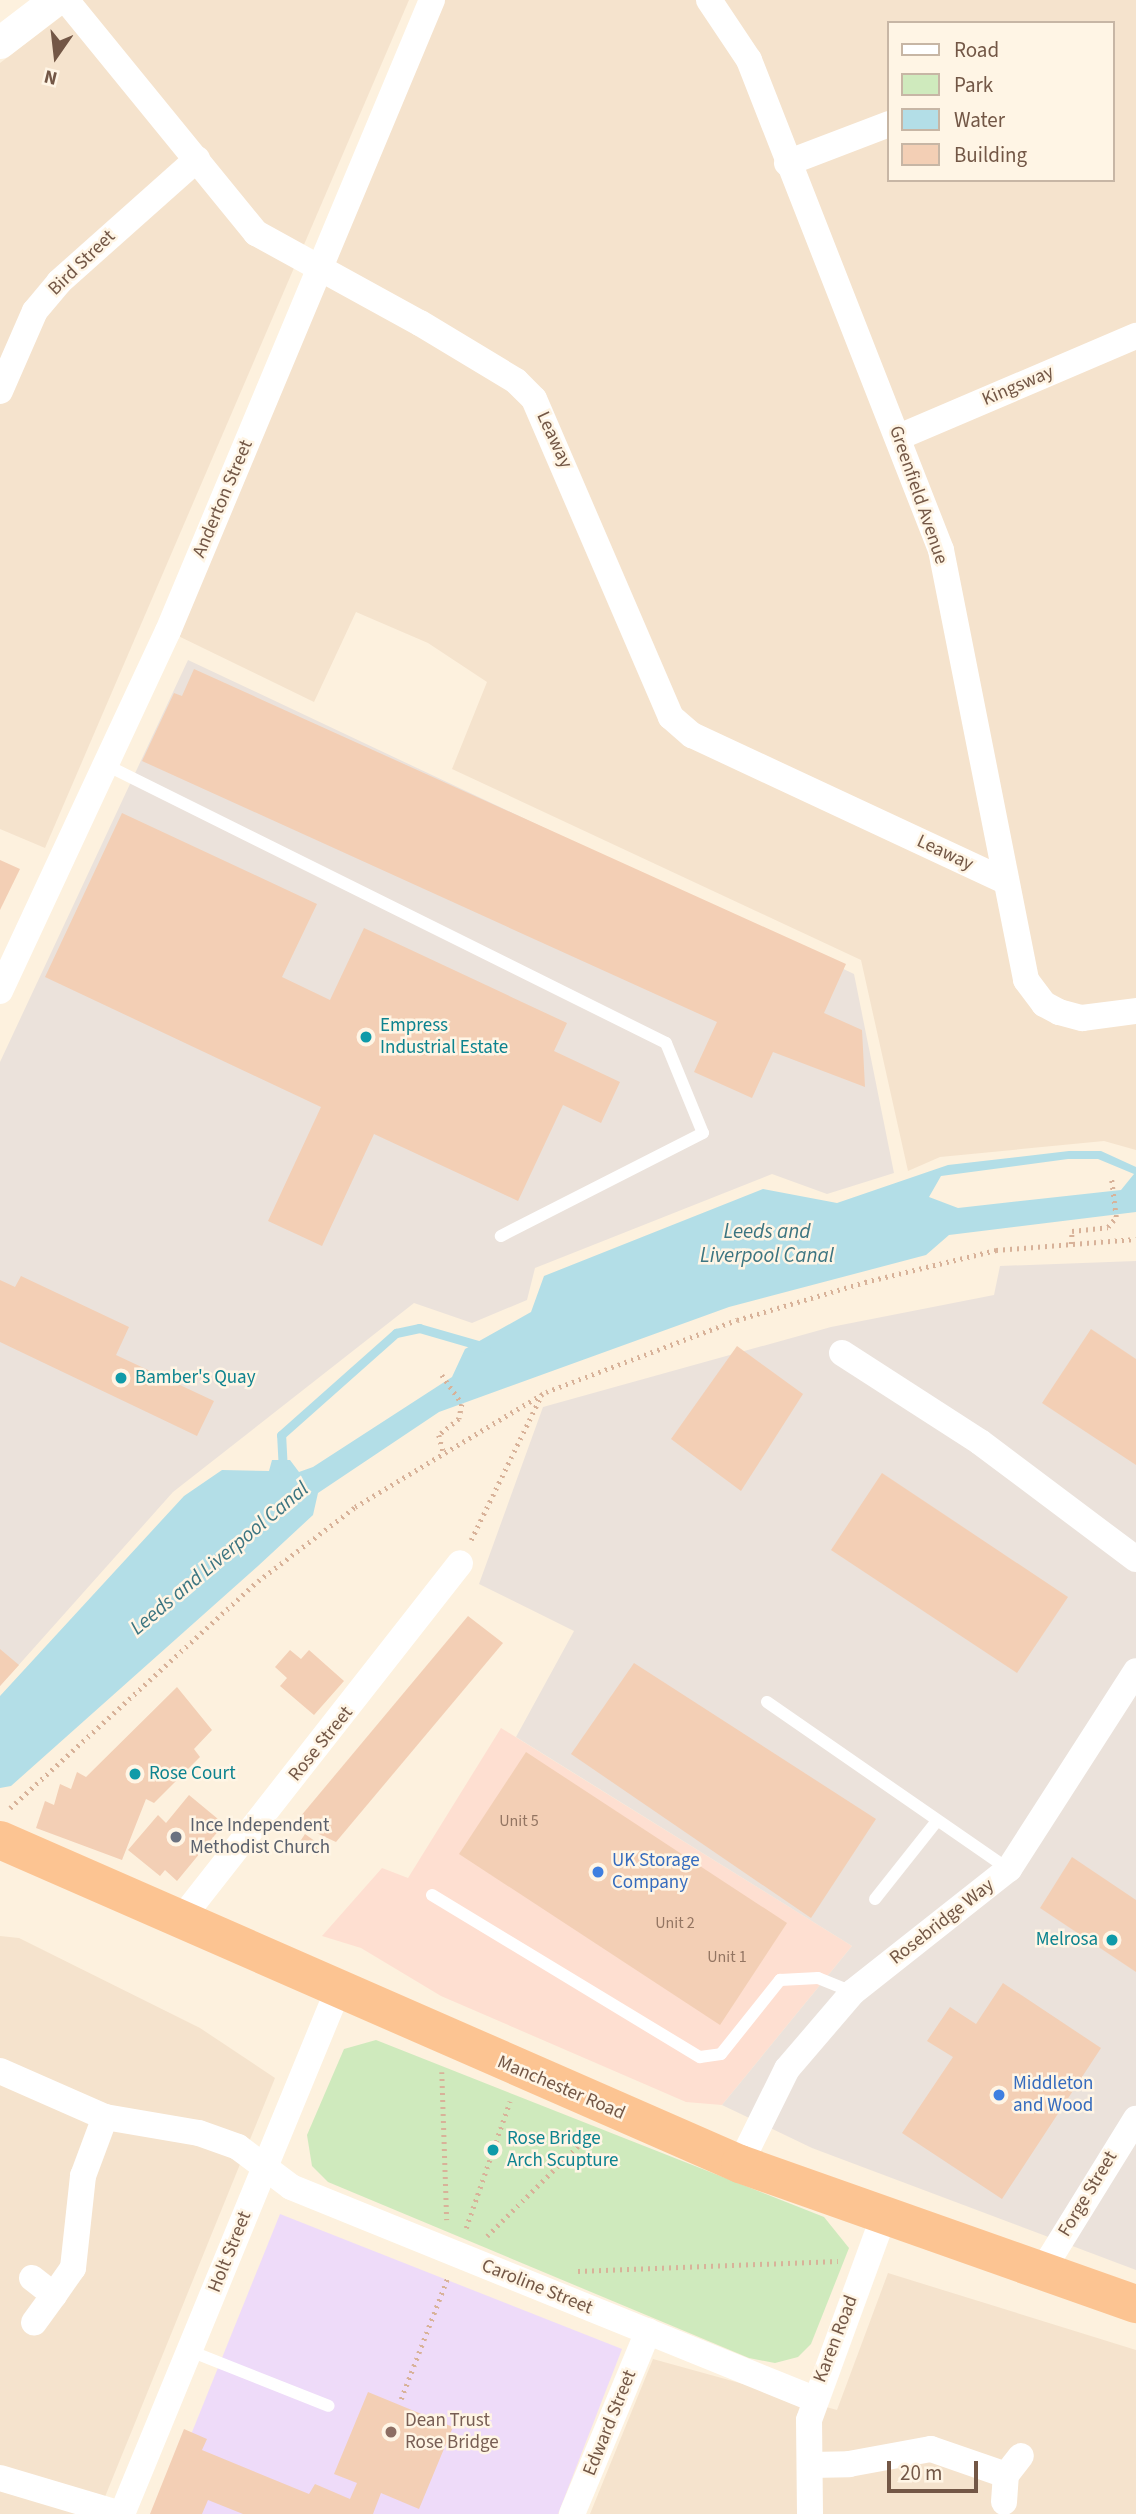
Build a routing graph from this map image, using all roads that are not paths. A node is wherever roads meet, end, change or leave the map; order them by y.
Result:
1 (57, 0) edge
2 (66, 0) edge
3 (432, 0) edge
4 (709, 0) edge
5 (0, 43) edge
6 (888, 124) edge
7 (197, 159) junction
8 (788, 163) junction
9 (319, 269) junction
10 (1136, 337) edge
11 (0, 391) edge
12 (899, 436) junction
13 (106, 765) junction
14 (1001, 879) junction
15 (0, 991) edge
16 (1136, 1011) edge
17 (501, 1236) dead end
18 (842, 1353) dead end
19 (1136, 1559) edge
20 (460, 1563) road end
21 (1136, 1671) edge
22 (767, 1702) dead end
23 (936, 1822) junction
24 (1, 1828) edge
25 (1009, 1869) junction
26 (432, 1895) dead end
27 (875, 1899) dead end
28 (178, 1923) junction
29 (338, 1990) junction
30 (853, 1992) junction
31 (0, 2071) edge
32 (105, 2117) junction
33 (1136, 2119) edge
34 (740, 2164) junction
35 (265, 2167) junction
36 (883, 2218) junction
37 (1042, 2271) junction
38 (32, 2278) dead end
39 (54, 2295) junction
40 (1136, 2304) edge
41 (34, 2323) dead end
42 (648, 2332) junction
43 (190, 2351) junction
44 (814, 2399) junction
45 (329, 2406) dead end
46 (810, 2465) junction
47 (0, 2478) edge
48 (1004, 2502) dead end
49 (121, 2514) edge
50 (572, 2514) edge
51 (810, 2514) edge

1 - 5 street
2 - 7 street, Leaway
3 - 9 street, Anderton Street
4 - 8 street, Greenfield Avenue
6 - 8 street
7 - 9 street, Leaway
7 - 11 street, Bird Street
8 - 12 street, Greenfield Avenue
9 - 13 street, Anderton Street
9 - 14 street, Leaway
10 - 12 street, Kingsway
12 - 14 street, Greenfield Avenue
13 - 15 street, Anderton Street
13 - 17 lane
14 - 16 street, Greenfield Avenue
18 - 19 street
20 - 28 street, Rose Street
21 - 25 street, Rosebridge Way
22 - 23 lane
23 - 25 lane
23 - 27 lane
24 - 28 highway, Manchester Road
25 - 30 street, Rosebridge Way
26 - 30 lane
28 - 29 highway, Manchester Road
29 - 34 highway, Manchester Road
29 - 35 street, Holt Street
30 - 34 street, Rosebridge Way
31 - 32 street, Caroline Street
32 - 35 street, Caroline Street
32 - 39 street
33 - 37 street, Forge Street
34 - 36 highway, Manchester Road
35 - 42 street, Caroline Street
35 - 43 street, Holt Street
36 - 37 highway, Manchester Road
36 - 44 street, Karen Road
37 - 40 highway, Manchester Road
38 - 39 street
39 - 41 street
42 - 44 street, Caroline Street
42 - 50 street, Edward Street
43 - 45 lane
43 - 49 street, Holt Street
44 - 46 street, Karen Road
46 - 48 street
46 - 51 street, Karen Road
47 - 49 street

